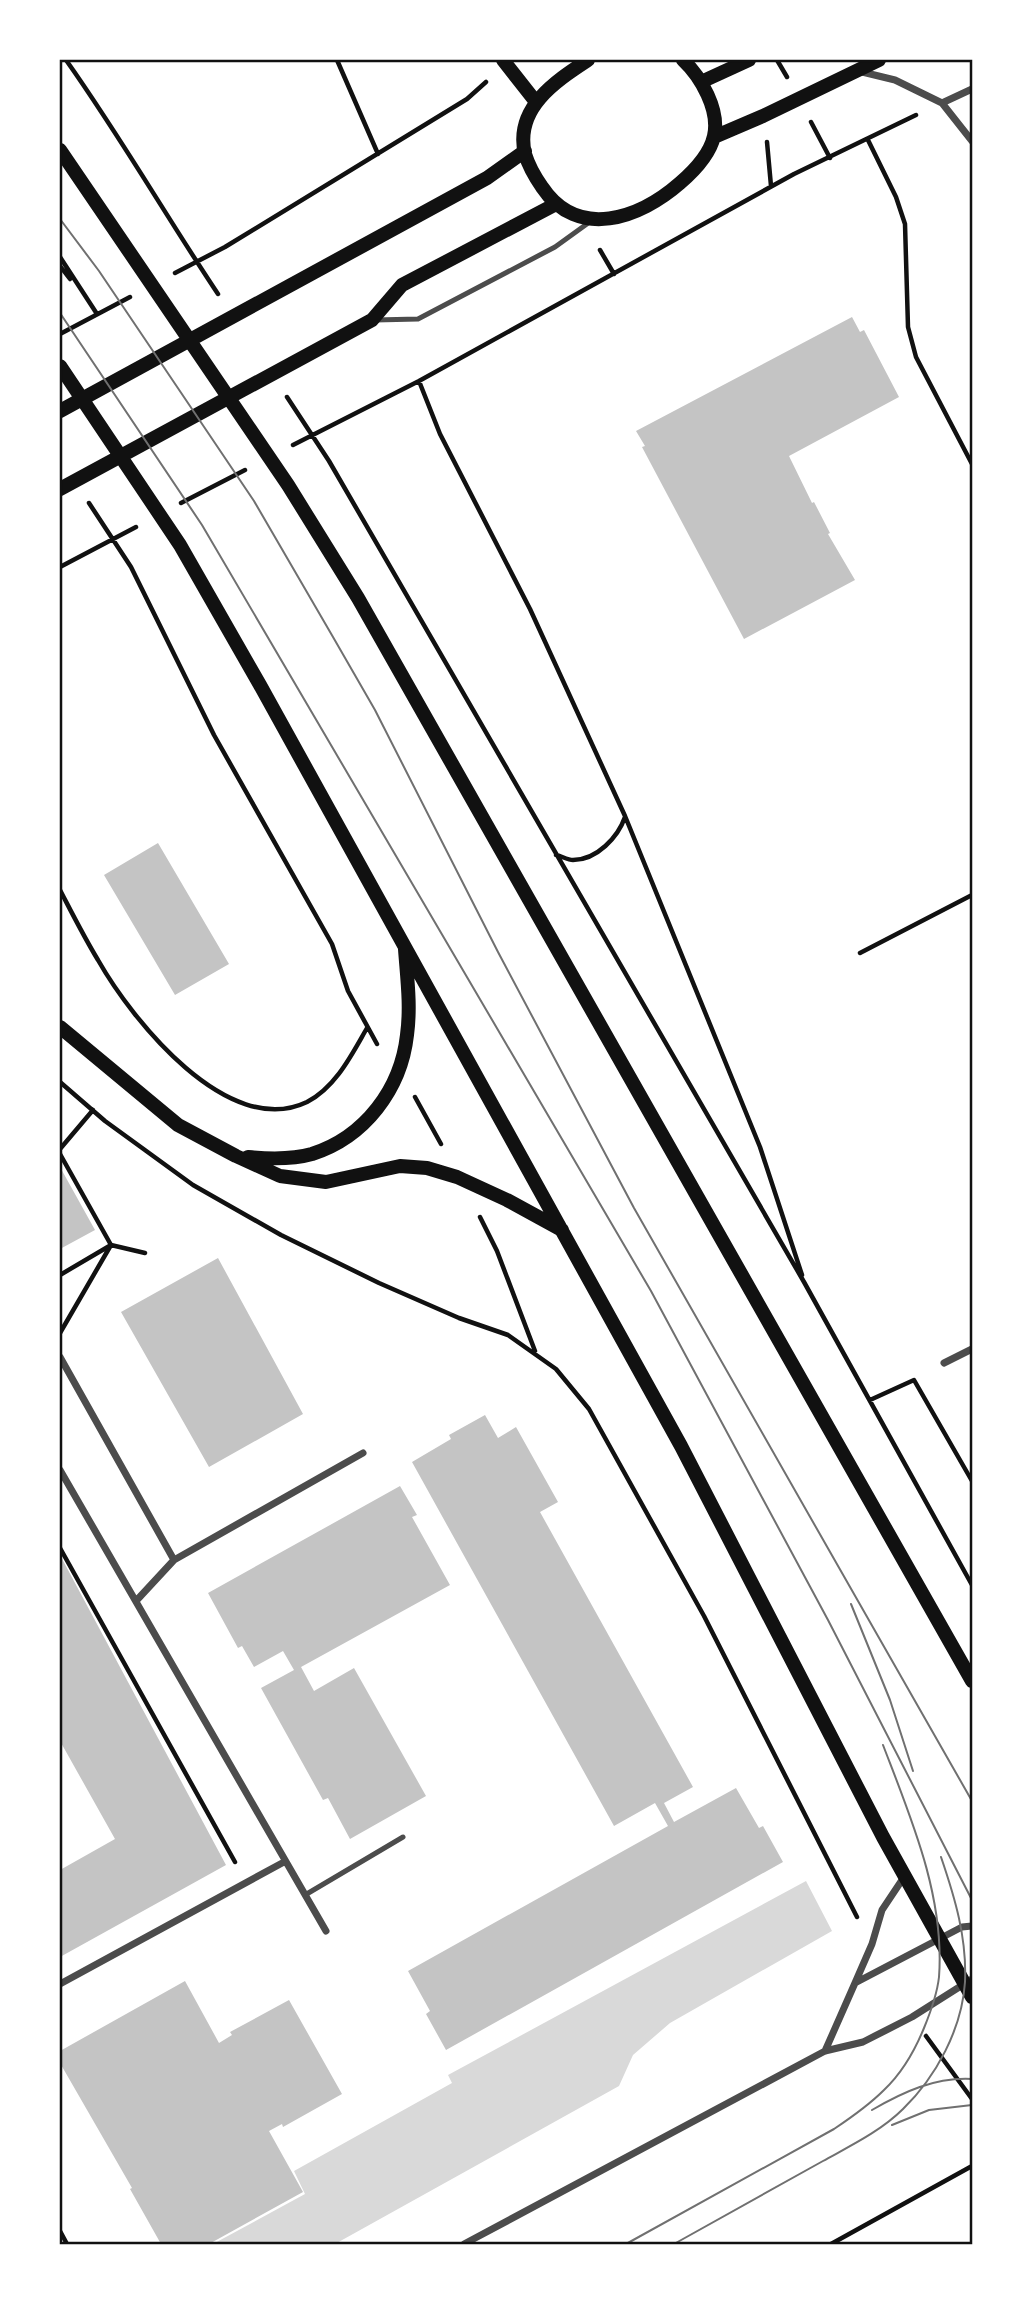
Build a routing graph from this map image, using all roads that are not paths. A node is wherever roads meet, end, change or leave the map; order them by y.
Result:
1 (504, 60) edge
2 (685, 60) edge
3 (749, 60) edge
4 (879, 60) edge
5 (582, 61) edge
6 (858, 71) junction
7 (701, 82) junction
8 (972, 89) edge
9 (536, 102) junction
10 (942, 103) junction
11 (714, 136) junction
12 (972, 141) edge
13 (60, 150) edge
14 (524, 151) junction
15 (556, 204) junction
16 (592, 220) junction
17 (372, 320) junction
18 (60, 366) edge
19 (60, 411) edge
20 (60, 489) edge
21 (404, 944) junction
22 (60, 1027) edge
23 (236, 1156) junction
24 (563, 1231) junction
25 (972, 1349) edge
26 (60, 1357) edge
27 (944, 1363) dead end
28 (363, 1454) dead end
29 (60, 1470) edge
30 (174, 1560) junction
31 (135, 1601) junction
32 (972, 1681) edge
33 (403, 1837) dead end
34 (284, 1861) junction
35 (905, 1876) junction
36 (305, 1895) junction
37 (972, 1926) edge
38 (326, 1931) dead end
39 (940, 1939) junction
40 (969, 1981) edge
41 (855, 1983) junction
42 (60, 1984) edge
43 (972, 1997) edge
44 (825, 2051) junction
45 (464, 2245) edge

1 - 9 main road
2 - 7 main road
3 - 7 main road
4 - 6 main road
5 - 9 main road
6 - 10 street
6 - 11 main road
7 - 11 main road
8 - 10 street
9 - 14 main road
10 - 12 street
11 - 16 main road
13 - 32 main road
14 - 15 main road
14 - 19 main road
15 - 16 main road
15 - 17 main road
16 - 17 lane
17 - 20 main road
18 - 21 main road
21 - 23 main road
21 - 24 main road
22 - 23 main road
23 - 24 main road
24 - 35 main road
25 - 27 street
26 - 30 street
28 - 30 street
29 - 31 street
30 - 31 street
31 - 34 street
33 - 36 lane
34 - 36 street
34 - 42 street
35 - 39 main road
35 - 41 street
36 - 38 street
37 - 39 street
39 - 40 main road
39 - 41 street
40 - 43 main road
40 - 44 street
41 - 44 street
44 - 45 street

